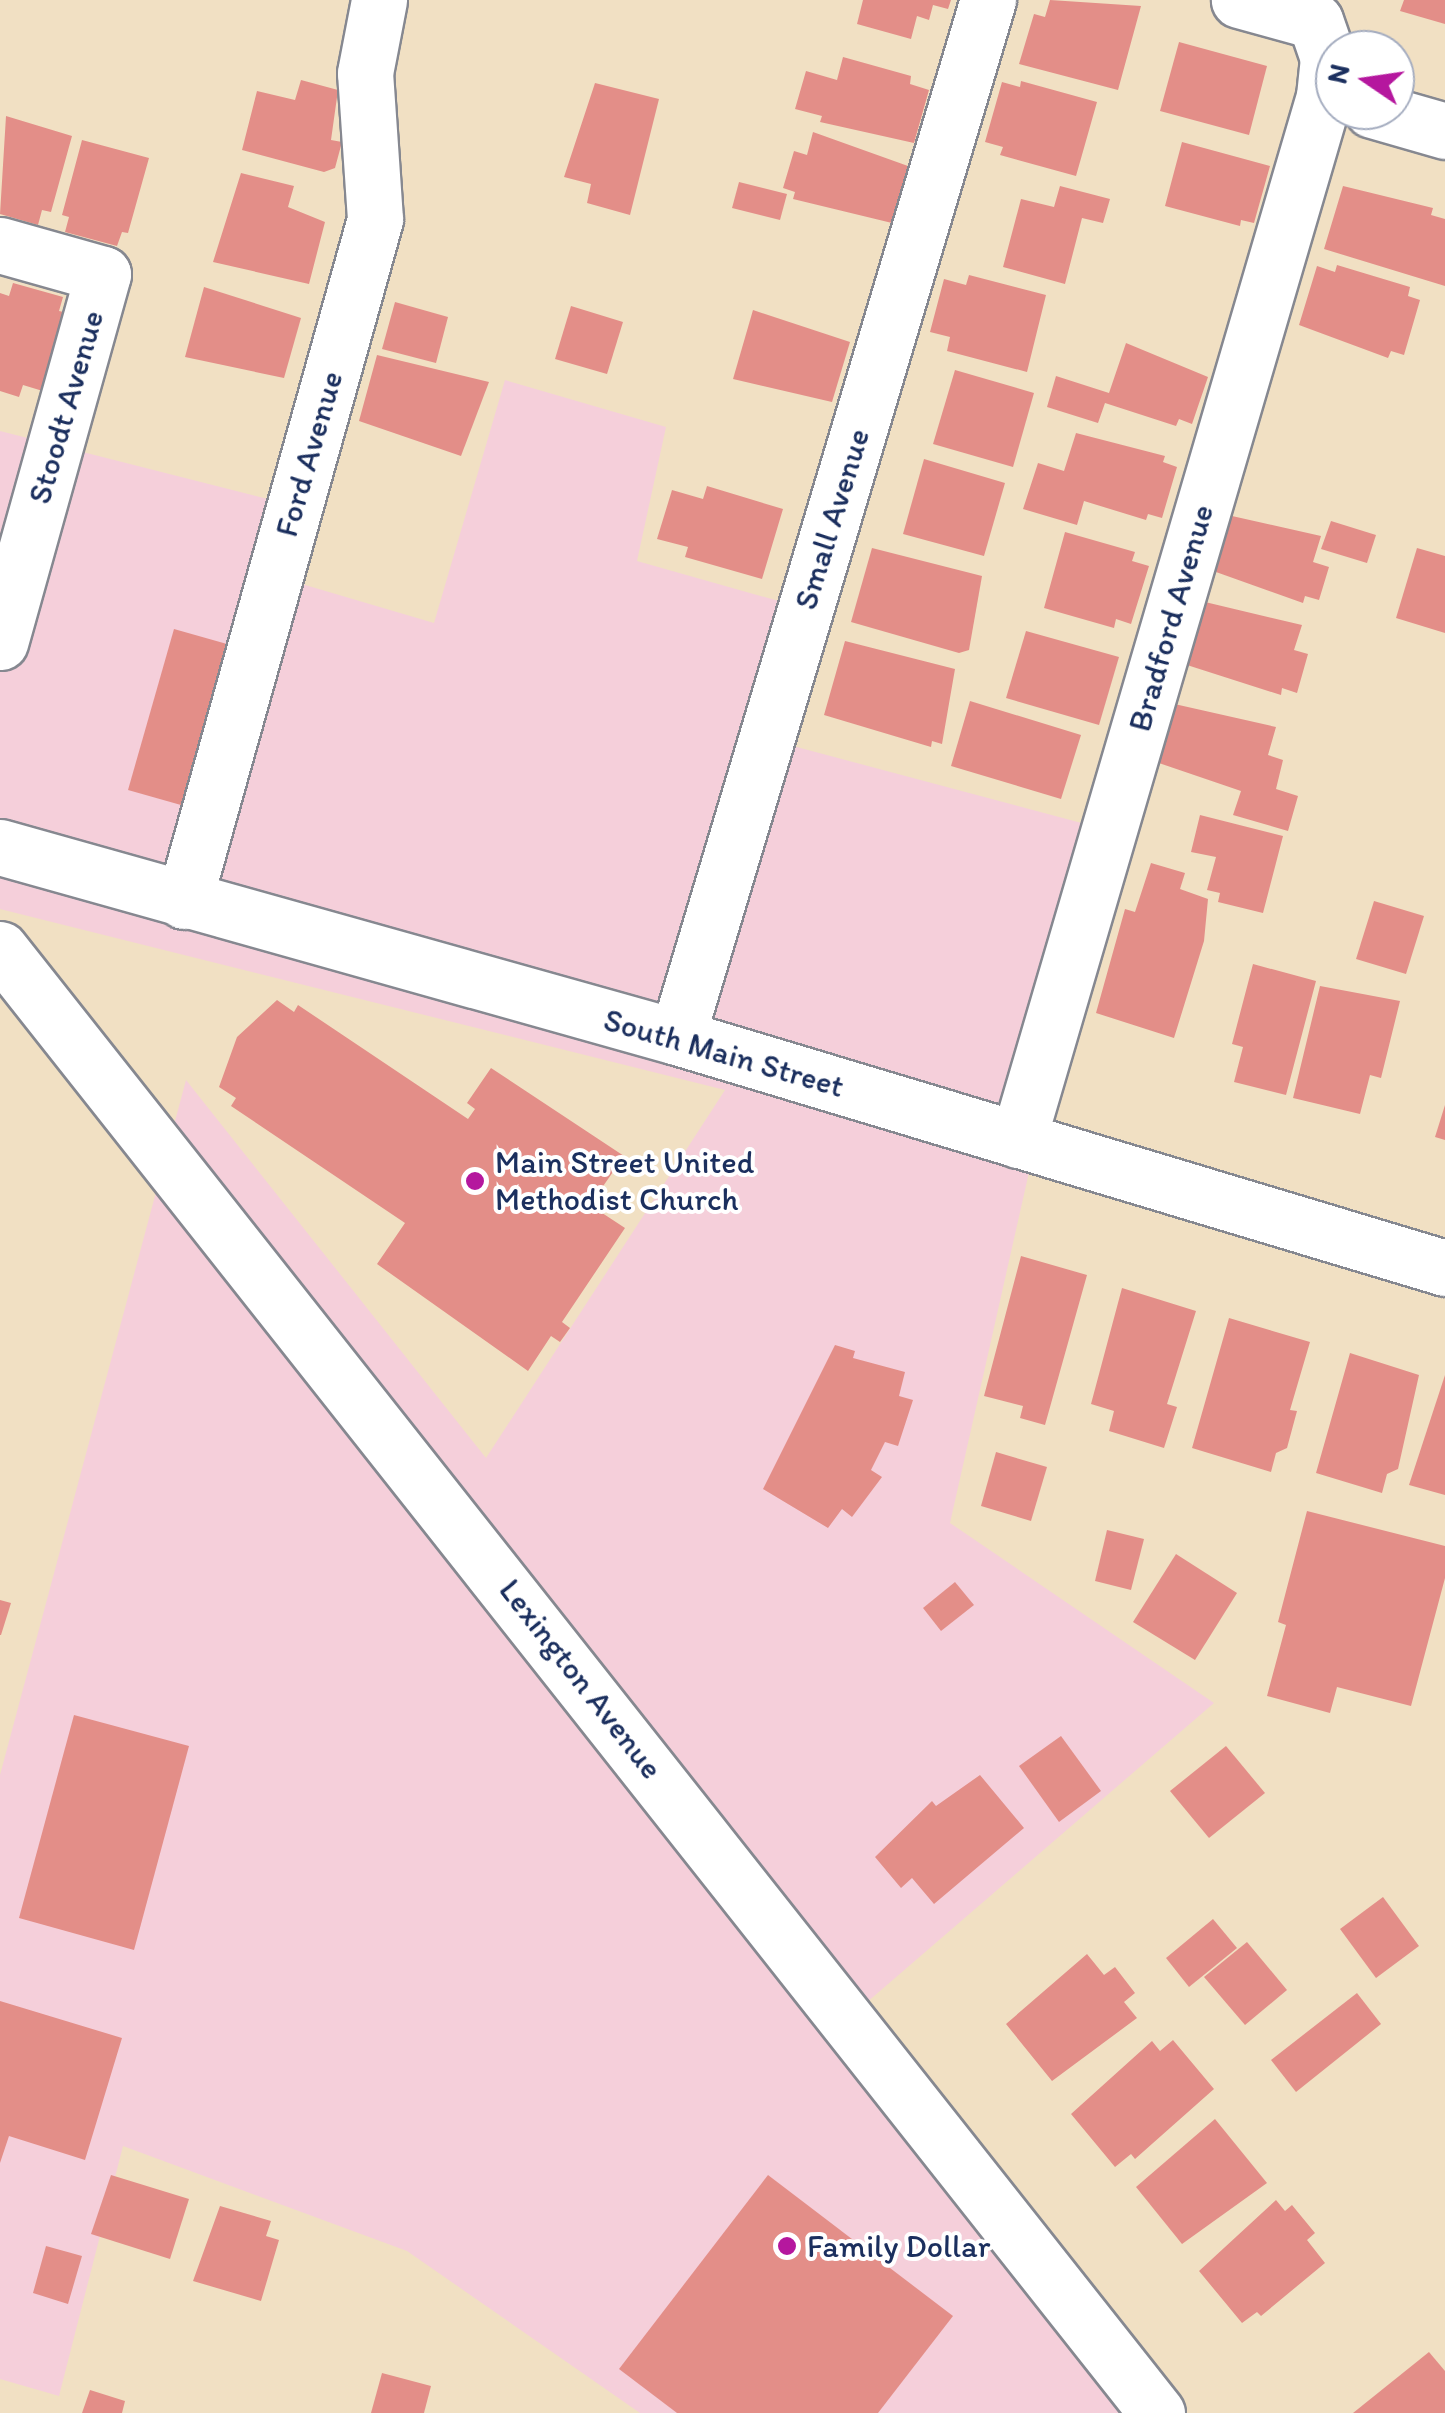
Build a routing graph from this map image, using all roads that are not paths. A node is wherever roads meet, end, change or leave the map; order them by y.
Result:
1 (380, 0) edge
2 (988, 0) edge
3 (1239, 0) edge
4 (1316, 10) edge
5 (1415, 122) edge
6 (1335, 130) edge
7 (1445, 131) edge
8 (0, 245) edge
9 (0, 642) edge
10 (0, 847) edge
11 (184, 901) junction
12 (0, 949) edge
13 (676, 1038) junction
14 (1018, 1140) junction
15 (1445, 1268) edge
16 (1157, 2413) edge

1 - 11 main road, Ford Avenue
2 - 13 main road, Small Avenue
3 - 4 main road
5 - 7 main road
6 - 14 main road, Bradford Avenue
8 - 9 main road, Stoodt Avenue
10 - 11 main road, South Main Street
11 - 13 main road, South Main Street
12 - 16 main road, Lexington Avenue
13 - 14 main road, South Main Street
14 - 15 main road, South Main Street

